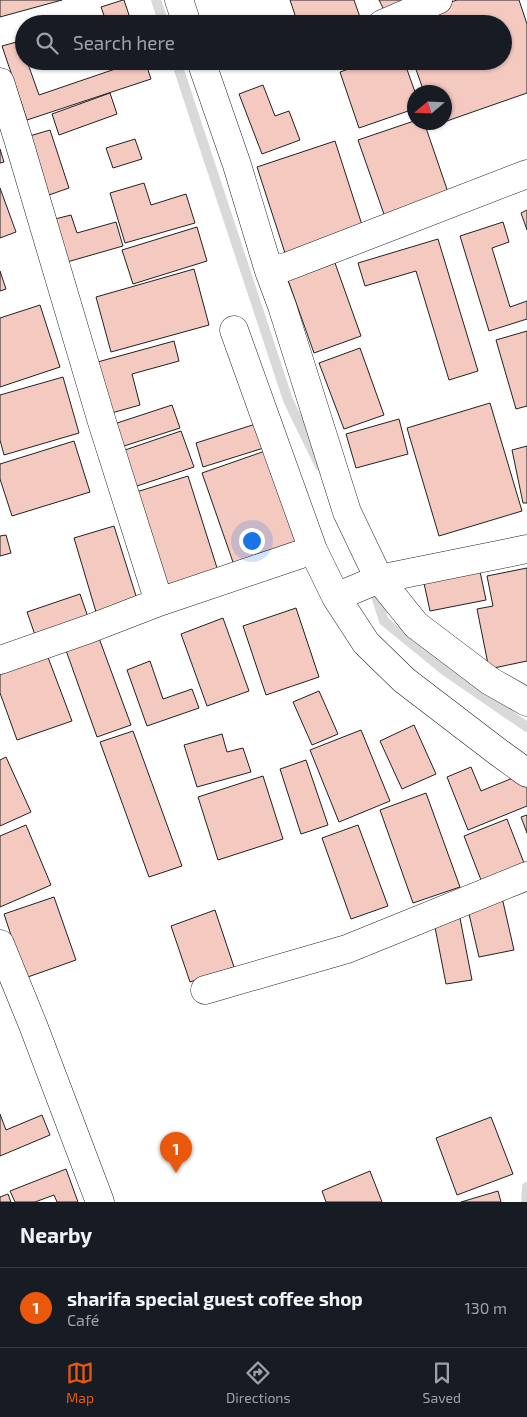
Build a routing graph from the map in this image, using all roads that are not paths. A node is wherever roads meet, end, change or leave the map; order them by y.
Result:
1 (179, 0) edge
2 (438, 0) edge
3 (184, 15) edge
4 (403, 15) edge
5 (204, 70) edge
6 (0, 82) edge
7 (527, 174) edge
8 (269, 271) junction
9 (234, 330) dead end
10 (527, 548) edge
11 (313, 550) junction
12 (379, 578) junction
13 (336, 597) junction
14 (159, 602) junction
15 (0, 660) edge
16 (527, 702) edge
17 (527, 773) edge
18 (527, 876) edge
19 (0, 944) edge
20 (205, 990) dead end
21 (100, 1202) edge

1 - 3 street
2 - 4 street
5 - 8 street
6 - 14 street
7 - 8 street
8 - 12 street
9 - 11 street
10 - 12 street
11 - 13 street
11 - 14 street
12 - 13 street
12 - 16 street
13 - 17 street
14 - 15 street
18 - 20 street
19 - 21 street

